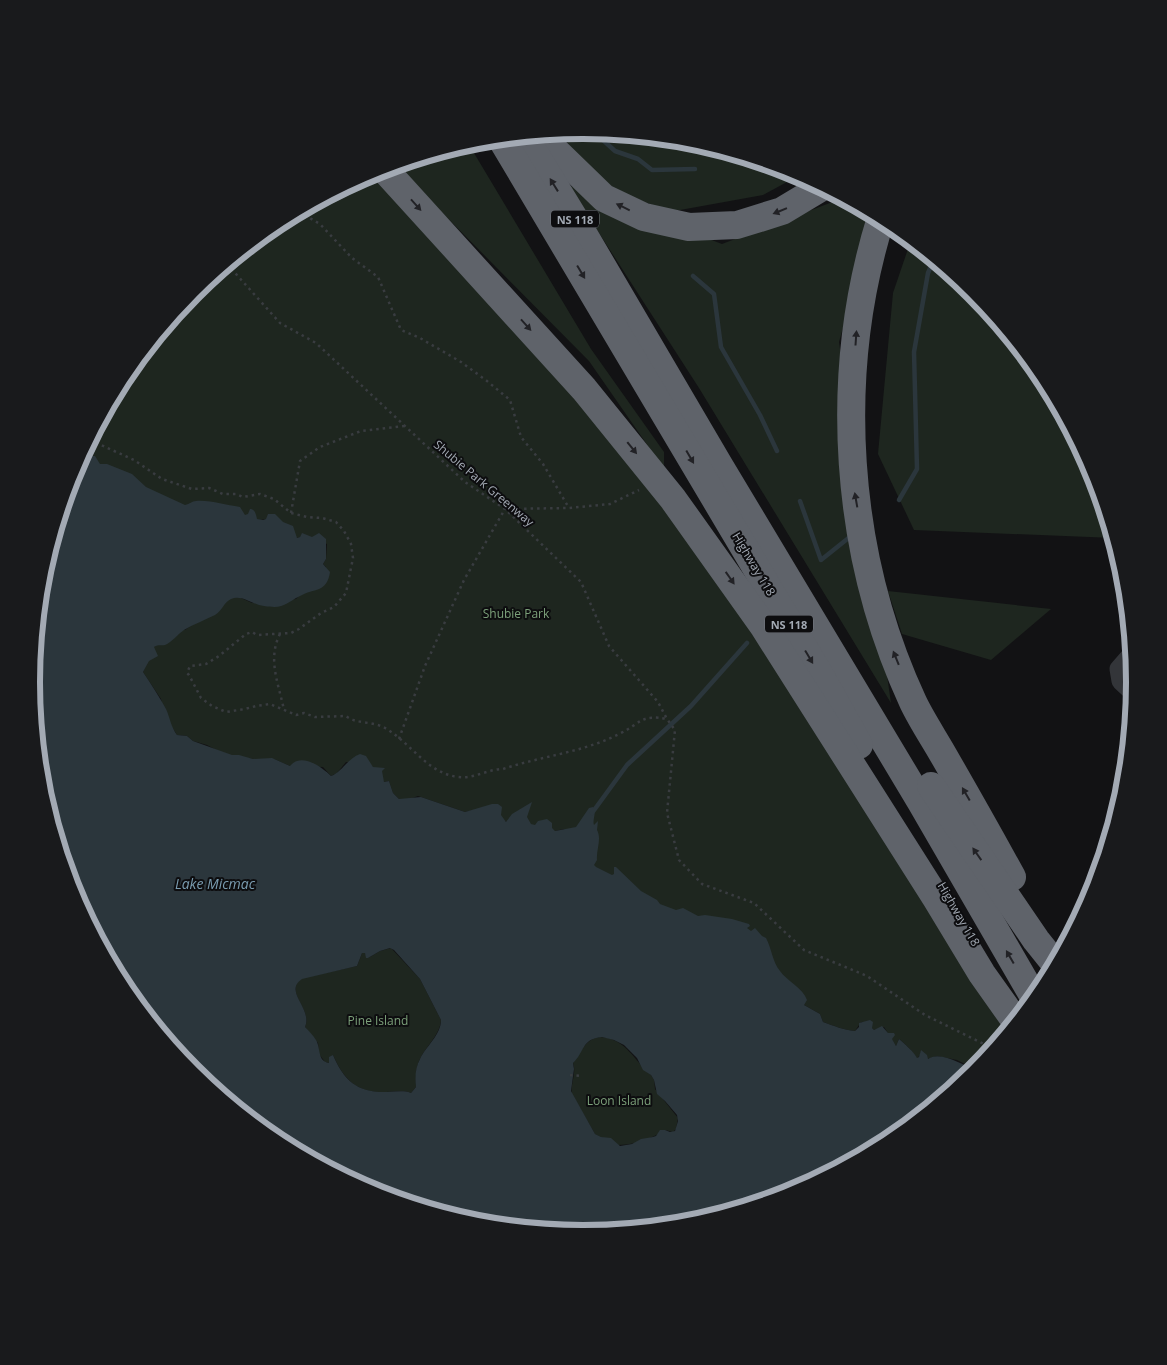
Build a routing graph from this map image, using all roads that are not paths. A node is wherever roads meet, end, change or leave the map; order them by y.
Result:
1 (545, 140) edge
2 (528, 142) edge
3 (505, 145) edge
4 (489, 147) edge
5 (390, 175) edge
6 (815, 191) edge
7 (878, 227) edge
8 (556, 230) junction
9 (623, 303) junction
10 (1126, 661) edge
11 (1127, 686) edge
12 (1056, 951) edge
13 (1051, 959) edge
14 (1030, 991) edge
15 (1015, 1013) edge
16 (1012, 1017) edge

6 -> 1 highway
9 -> 2 highway, Highway 118 / NS 118
3 - 8 highway, Highway 118 / NS 118
4 - 8 highway
5 -> 16 highway
12 -> 7 highway
8 -> 15 highway, Highway 118 / NS 118
13 -> 9 highway
14 -> 9 highway, Highway 118 / NS 118
10 - 11 lane

